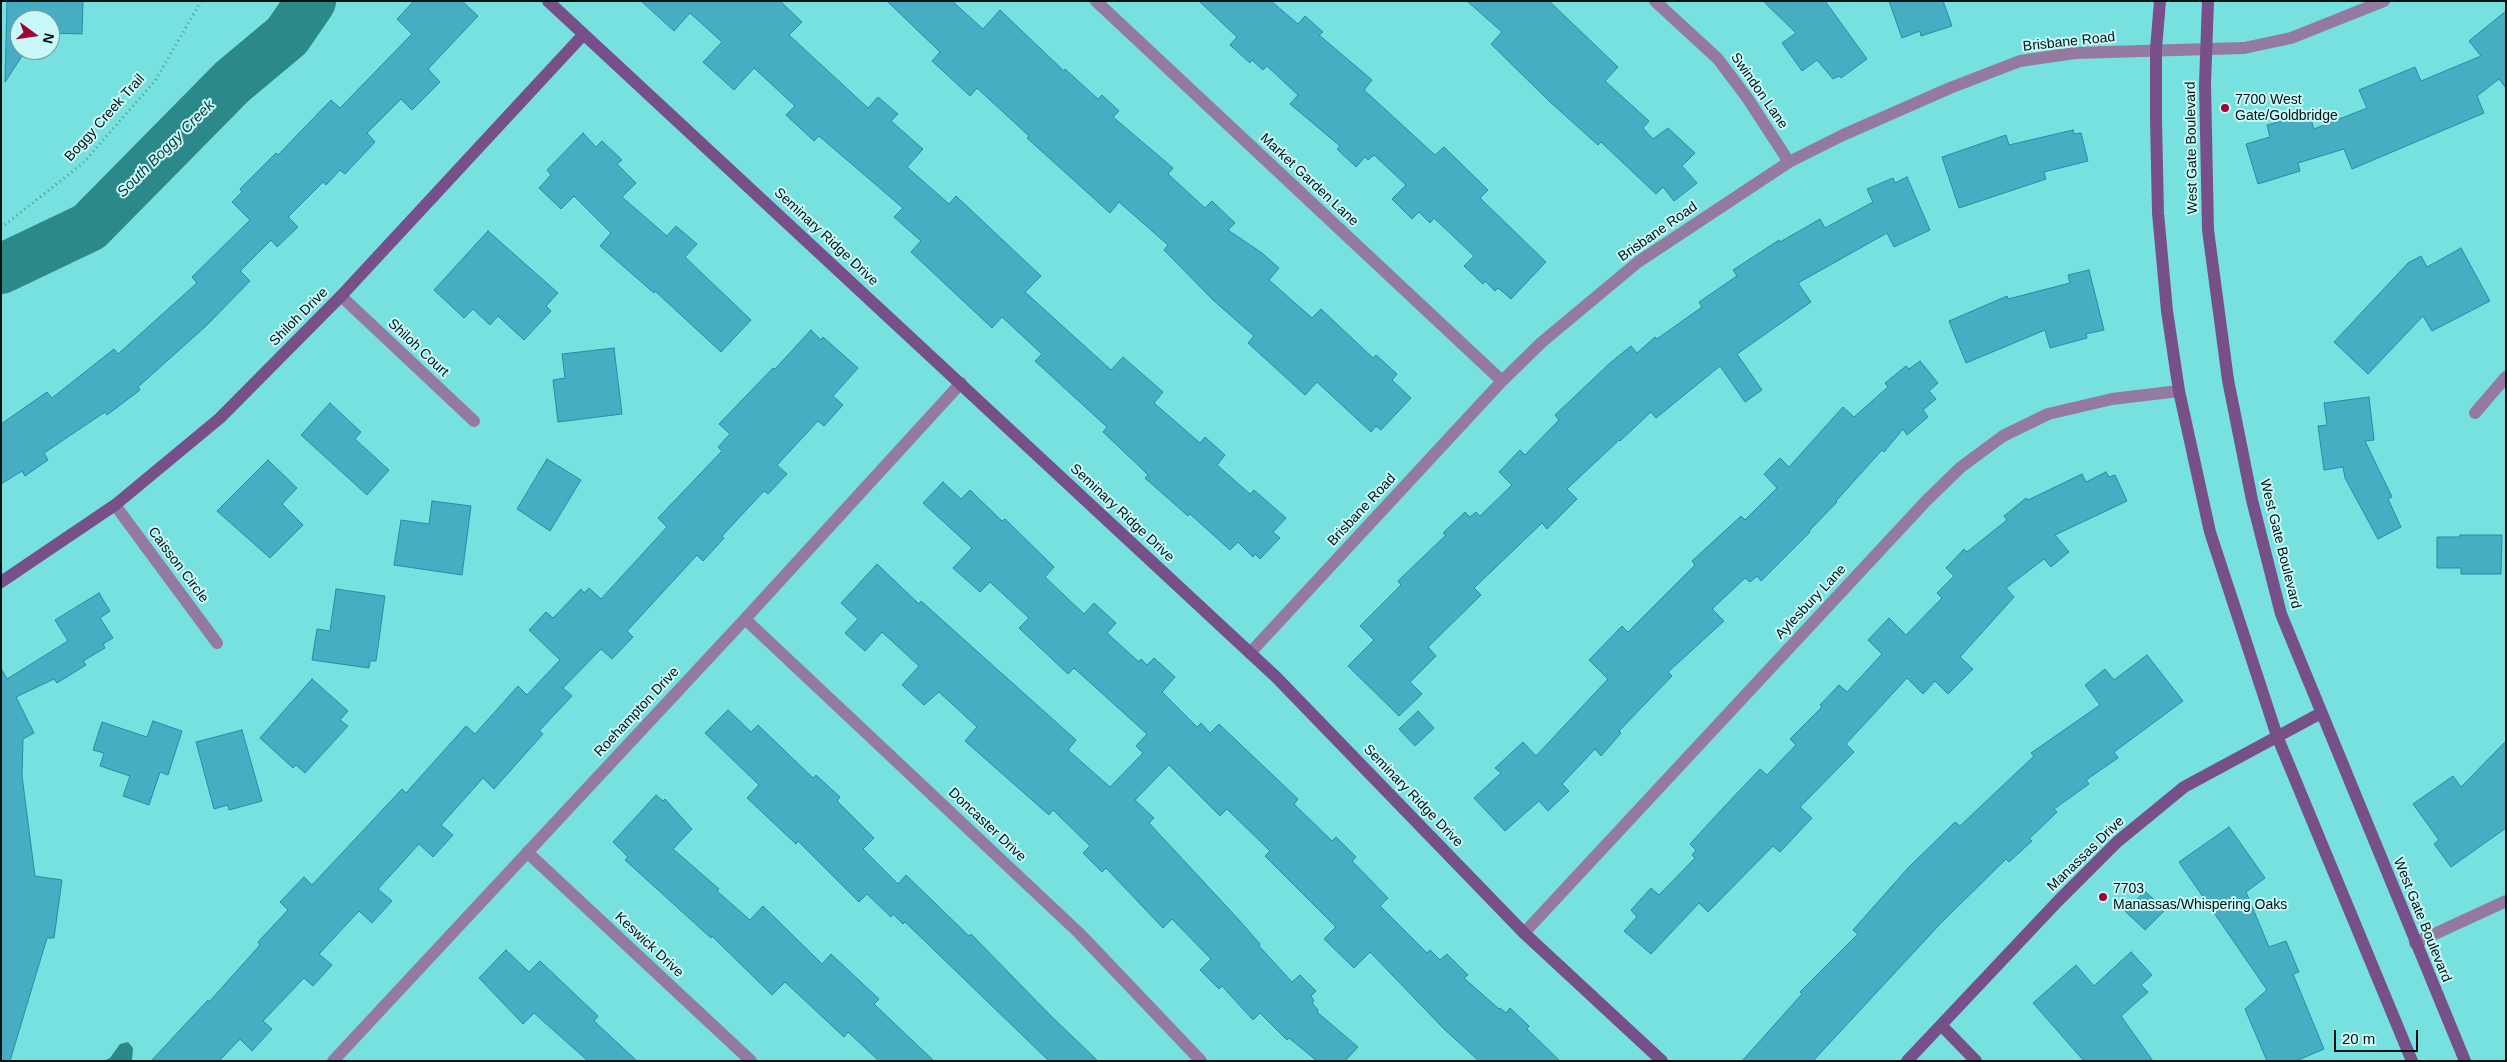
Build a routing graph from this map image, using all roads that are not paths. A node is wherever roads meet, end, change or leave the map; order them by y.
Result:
1 (548, 1) edge
2 (1096, 1) edge
3 (1655, 1) edge
4 (2160, 1) edge
5 (2208, 1) edge
6 (2384, 1) edge
7 (583, 35) junction
8 (2156, 49) junction
9 (2205, 50) junction
10 (1789, 162) junction
11 (341, 296) junction
12 (2506, 377) edge
13 (1502, 380) junction
14 (961, 383) junction
15 (2179, 390) junction
16 (2475, 413) dead end
17 (474, 421) dead end
18 (115, 505) junction
19 (1, 582) edge
20 (744, 619) junction
21 (217, 643) dead end
22 (1250, 653) junction
23 (2321, 713) junction
24 (2277, 736) junction
25 (526, 852) junction
26 (2506, 901) edge
27 (1524, 932) junction
28 (2415, 943) junction
29 (1941, 1025) junction
30 (333, 1061) edge
31 (751, 1061) edge
32 (1201, 1061) edge
33 (1662, 1061) edge
34 (1907, 1061) edge
35 (1976, 1061) edge
36 (2412, 1061) edge
37 (2464, 1061) edge

1 - 7 street, Seminary Ridge Drive
2 - 13 street, Market Garden Lane
3 - 10 street, Swindon Lane
4 - 8 street
5 - 9 street, West Gate Boulevard
6 - 9 street, Brisbane Road
7 - 11 street, Shiloh Drive
7 - 14 street, Seminary Ridge Drive
8 - 9 street, Brisbane Road
8 - 10 street, Brisbane Road
8 - 15 street
9 - 23 street, West Gate Boulevard
10 - 13 street, Brisbane Road
11 - 17 street, Shiloh Court
11 - 18 street, Shiloh Drive
12 - 16 street
13 - 22 street, Brisbane Road
14 - 20 street, Roehampton Drive
14 - 22 street, Seminary Ridge Drive
15 - 24 street
15 - 27 street, Aylesbury Lane
18 - 19 street, Shiloh Drive
18 - 21 street, Caisson Circle
20 - 25 street, Roehampton Drive
20 - 32 street, Doncaster Drive
22 - 27 street, Seminary Ridge Drive
23 - 24 street, Manassas Drive
23 - 28 street, West Gate Boulevard
24 - 29 street, Manassas Drive
24 - 36 street
25 - 30 street, Roehampton Drive
25 - 31 street, Keswick Drive
26 - 28 street
27 - 33 street, Seminary Ridge Drive
28 - 37 street, West Gate Boulevard
29 - 34 street, Manassas Drive
29 - 35 street

